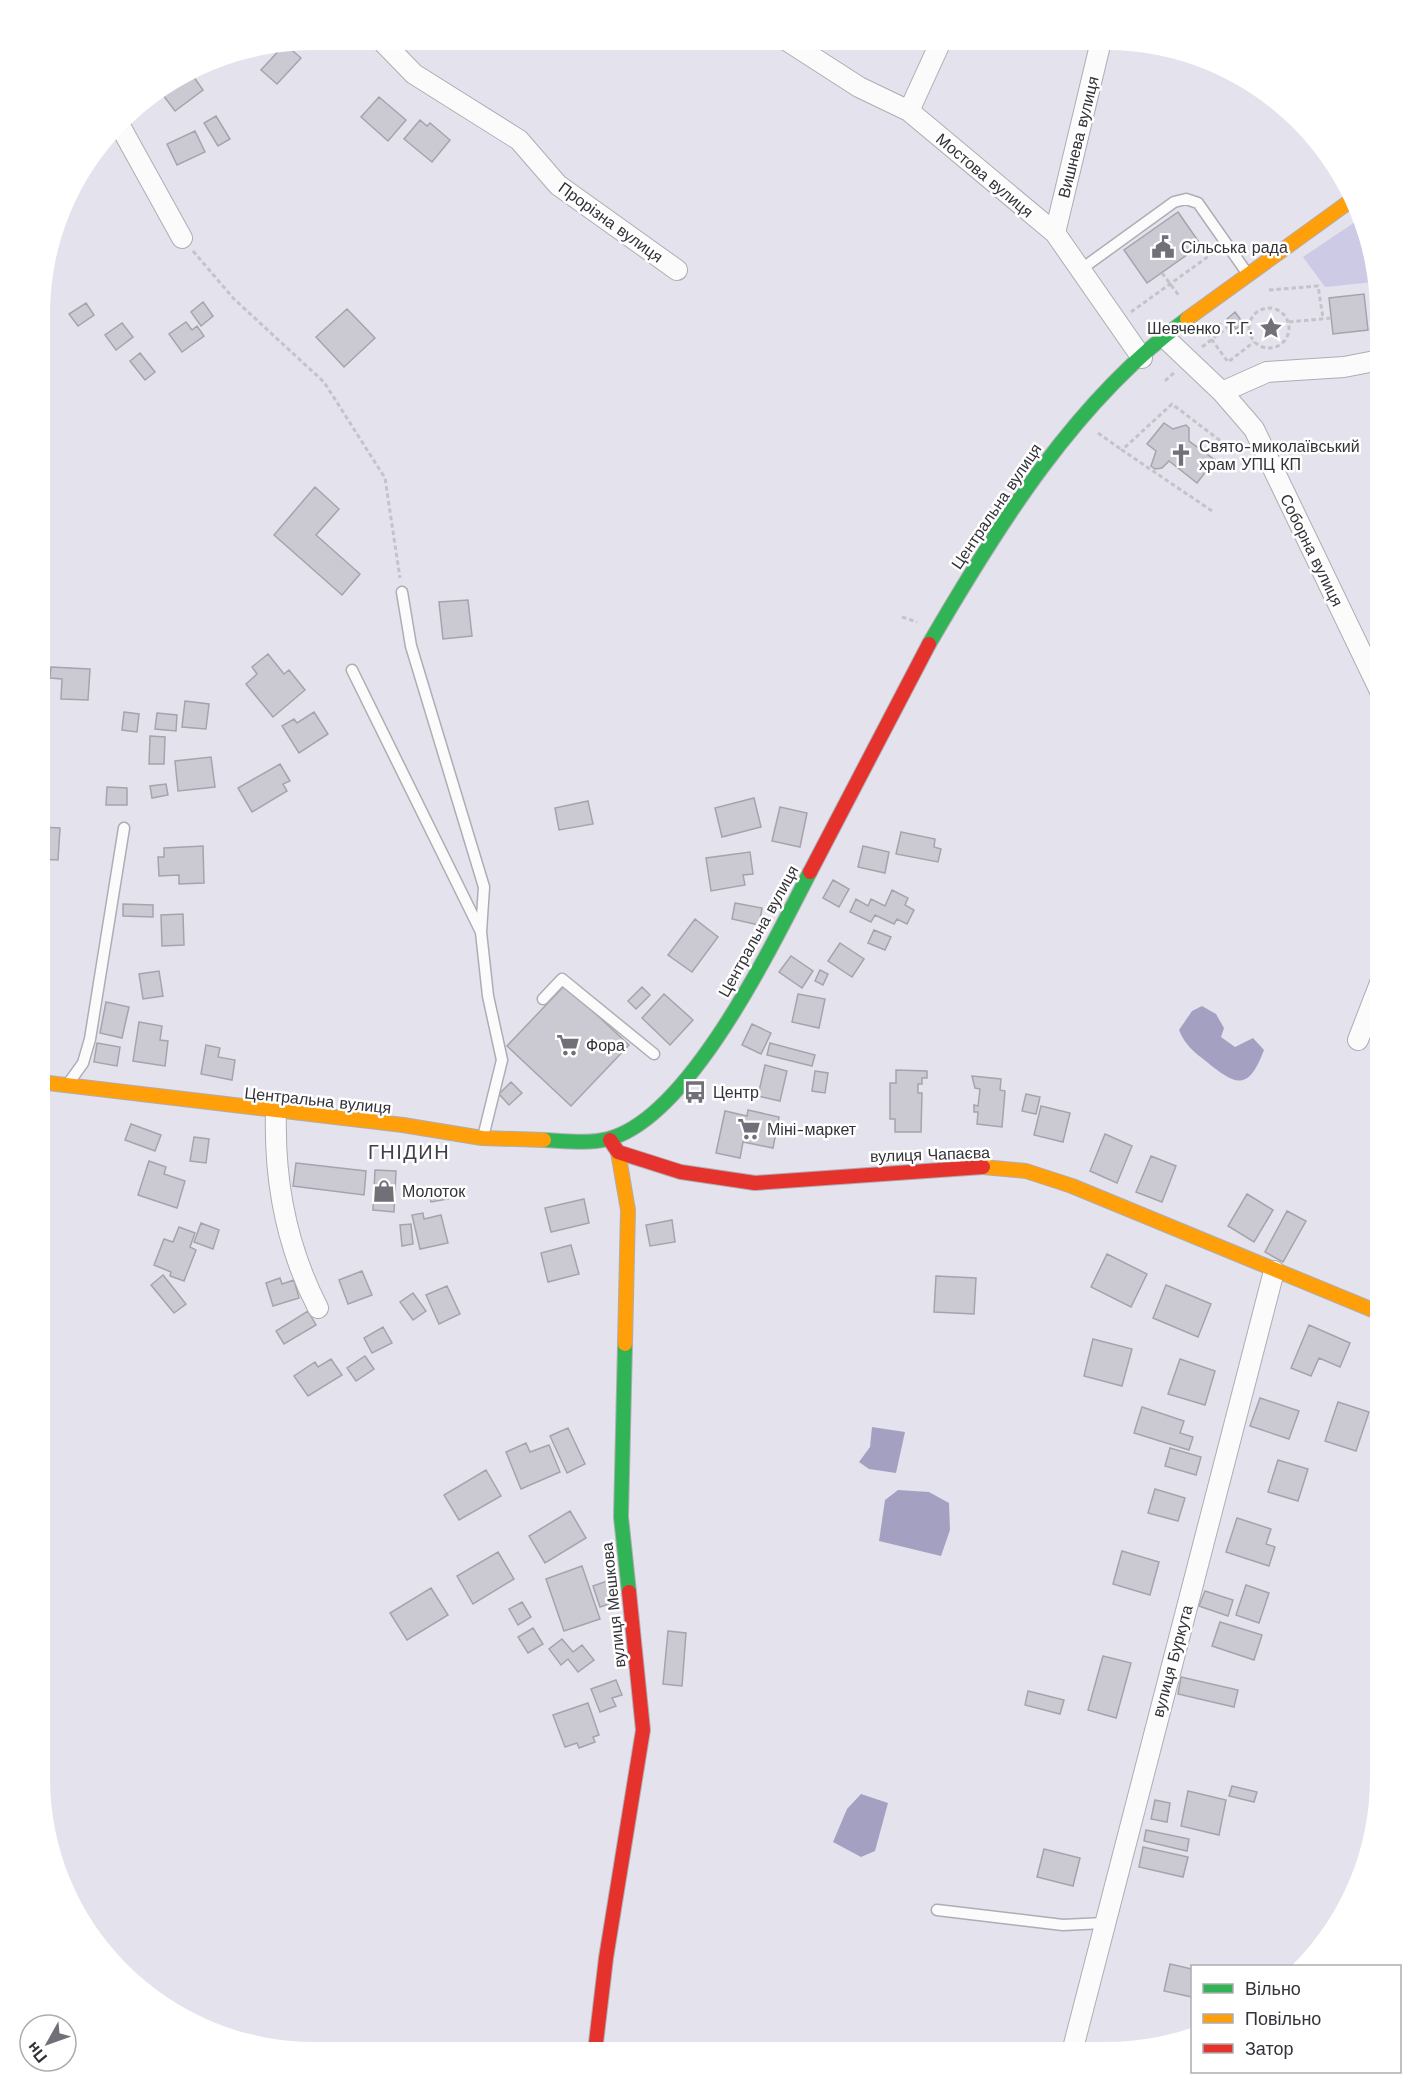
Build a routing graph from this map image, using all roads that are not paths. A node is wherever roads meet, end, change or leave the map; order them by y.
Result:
1 (391, 50) edge
2 (802, 50) edge
3 (937, 50) edge
4 (1099, 50) edge
5 (909, 111) junction
6 (123, 131) edge
7 (1346, 205) edge
8 (1055, 233) junction
9 (182, 238) road end
10 (677, 270) dead end
11 (1080, 270) junction
12 (1247, 274) junction
13 (1163, 336) junction
14 (1142, 358) junction
15 (1370, 362) edge
16 (1222, 392) junction
17 (402, 592) road end
18 (1370, 653) edge
19 (352, 670) dead end
20 (124, 828) dead end
21 (481, 932) junction
22 (543, 999) dead end
23 (1370, 1009) edge
24 (1358, 1040) dead end
25 (654, 1054) dead end
26 (50, 1084) edge
27 (66, 1086) junction
28 (276, 1112) junction
29 (482, 1138) junction
30 (609, 1138) junction
31 (618, 1152) junction
32 (1274, 1271) junction
33 (318, 1308) dead end
34 (1370, 1309) edge
35 (938, 1910) dead end
36 (1104, 1923) junction
37 (596, 2042) edge
38 (1074, 2042) edge

1 - 10 street, Прорізна вулиця
2 - 5 street, Мостова вулиця
3 - 5 street
4 - 8 street, Вишнева вулиця
5 - 8 street, Мостова вулиця
6 - 9 street
7 - 12 street, Центральна вулиця
8 - 11 street, Мостова вулиця
11 - 12 lane
11 - 14 street, Мостова вулиця
12 - 13 street, Центральна вулиця
13 - 14 street, Центральна вулиця
13 - 16 street, Соборна вулиця
14 - 30 street, Центральна вулиця
15 - 16 street
16 - 18 street, Соборна вулиця
17 - 21 lane
19 - 21 lane
20 - 27 lane
21 - 29 lane
22 - 25 lane
23 - 24 street
26 - 27 street, Центральна вулиця
27 - 28 street, Центральна вулиця
28 - 29 street, Центральна вулиця
28 - 33 street
29 - 30 street, Центральна вулиця
30 - 31 street
31 - 32 street, вулиця Чапаєва
31 - 37 street, вулиця Мешкова
32 - 34 street, вулиця Чапаєва
32 - 36 street, вулиця Буркута
35 - 36 lane
36 - 38 street, вулиця Буркута

